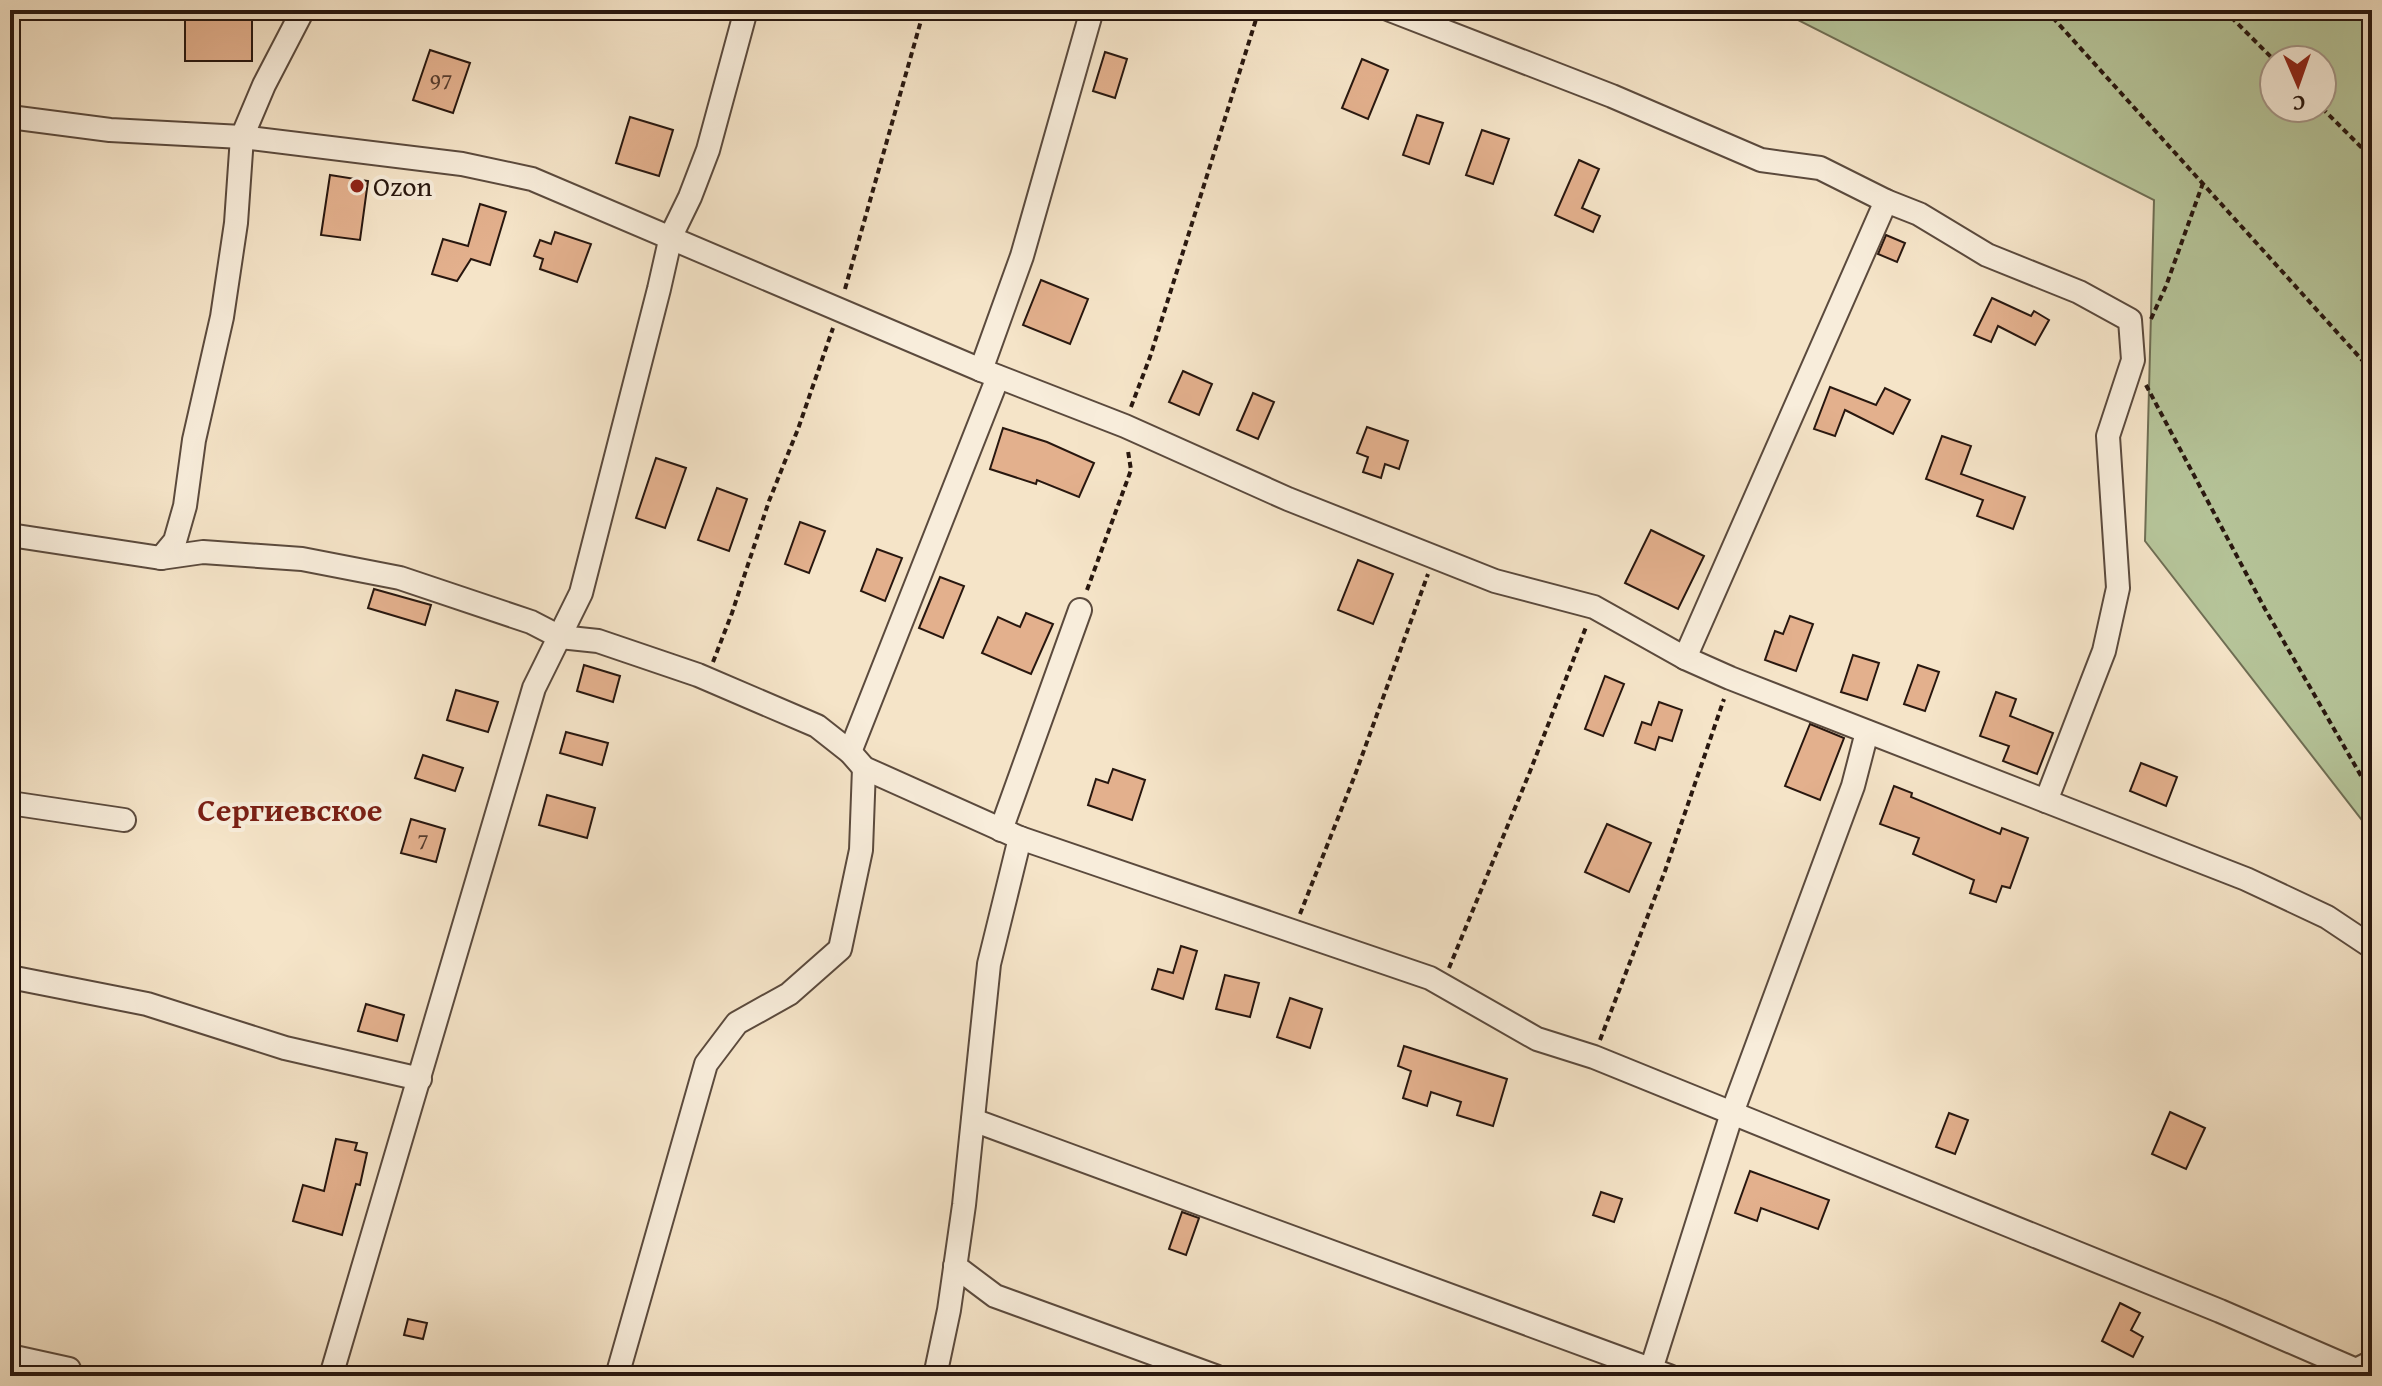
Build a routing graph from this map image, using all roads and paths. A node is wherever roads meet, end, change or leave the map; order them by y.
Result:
1 (303, 10) edge
2 (746, 10) edge
3 (924, 10) edge
4 (1092, 10) edge
5 (1259, 10) edge
6 (1390, 10) edge
7 (2046, 10) edge
8 (2224, 10) edge
9 (2258, 44) edge
10 (10, 117) edge
11 (2338, 124) edge
12 (242, 137) junction
13 (2372, 158) edge
14 (2203, 183) junction
15 (1886, 201) junction
16 (671, 236) junction
17 (840, 309) junction
18 (2150, 323) dead end
19 (2133, 360) junction
20 (2372, 371) edge
21 (990, 373) junction
22 (1125, 426) junction
23 (10, 535) edge
24 (1436, 557) junction
25 (161, 558) junction
26 (1594, 607) junction
27 (1080, 610) joint
28 (560, 637) junction
29 (1685, 658) junction
30 (1730, 678) junction
31 (706, 679) junction
32 (1867, 732) junction
33 (857, 760) junction
34 (2372, 795) edge
35 (2046, 801) junction
36 (10, 803) edge
37 (124, 820) dead end
38 (1011, 834) junction
39 (1293, 931) junction
40 (2372, 947) edge
41 (10, 977) edge
42 (1441, 985) junction
43 (1594, 1057) junction
44 (420, 1079) junction
45 (1732, 1113) junction
46 (973, 1120) junction
47 (955, 1266) junction
48 (10, 1356) edge
49 (69, 1369) dead end
50 (2362, 1369) edge
51 (1656, 1374) edge
52 (331, 1376) edge
53 (617, 1376) edge
54 (935, 1376) edge
55 (1215, 1376) edge

1 - 12 street
2 - 16 street
3 - 17 path
4 - 21 street
5 - 22 path
6 - 15 street
7 - 14 path
8 - 9 path
10 - 12 street
11 - 13 path
12 - 16 street
12 - 25 street
14 - 18 path
14 - 20 path
15 - 19 street
15 - 29 street
16 - 17 street
16 - 28 street
17 - 21 street
17 - 31 path
19 - 34 path
19 - 35 street
21 - 22 street
21 - 33 street
22 - 24 street
22 - 27 path
23 - 25 street
24 - 26 street
24 - 39 path
25 - 28 street
26 - 29 street
26 - 42 path
27 - 38 street
28 - 31 street
28 - 44 street
29 - 30 street
30 - 32 street
30 - 43 path
31 - 33 street
32 - 35 street
32 - 45 street
33 - 38 street
33 - 53 street
35 - 40 street
36 - 37 street
38 - 39 street
38 - 46 street
39 - 42 street
41 - 44 street
42 - 43 street
43 - 45 street
44 - 52 street
45 - 50 street
45 - 51 street
46 - 47 street
46 - 51 street
47 - 54 street
47 - 55 street
48 - 49 street

